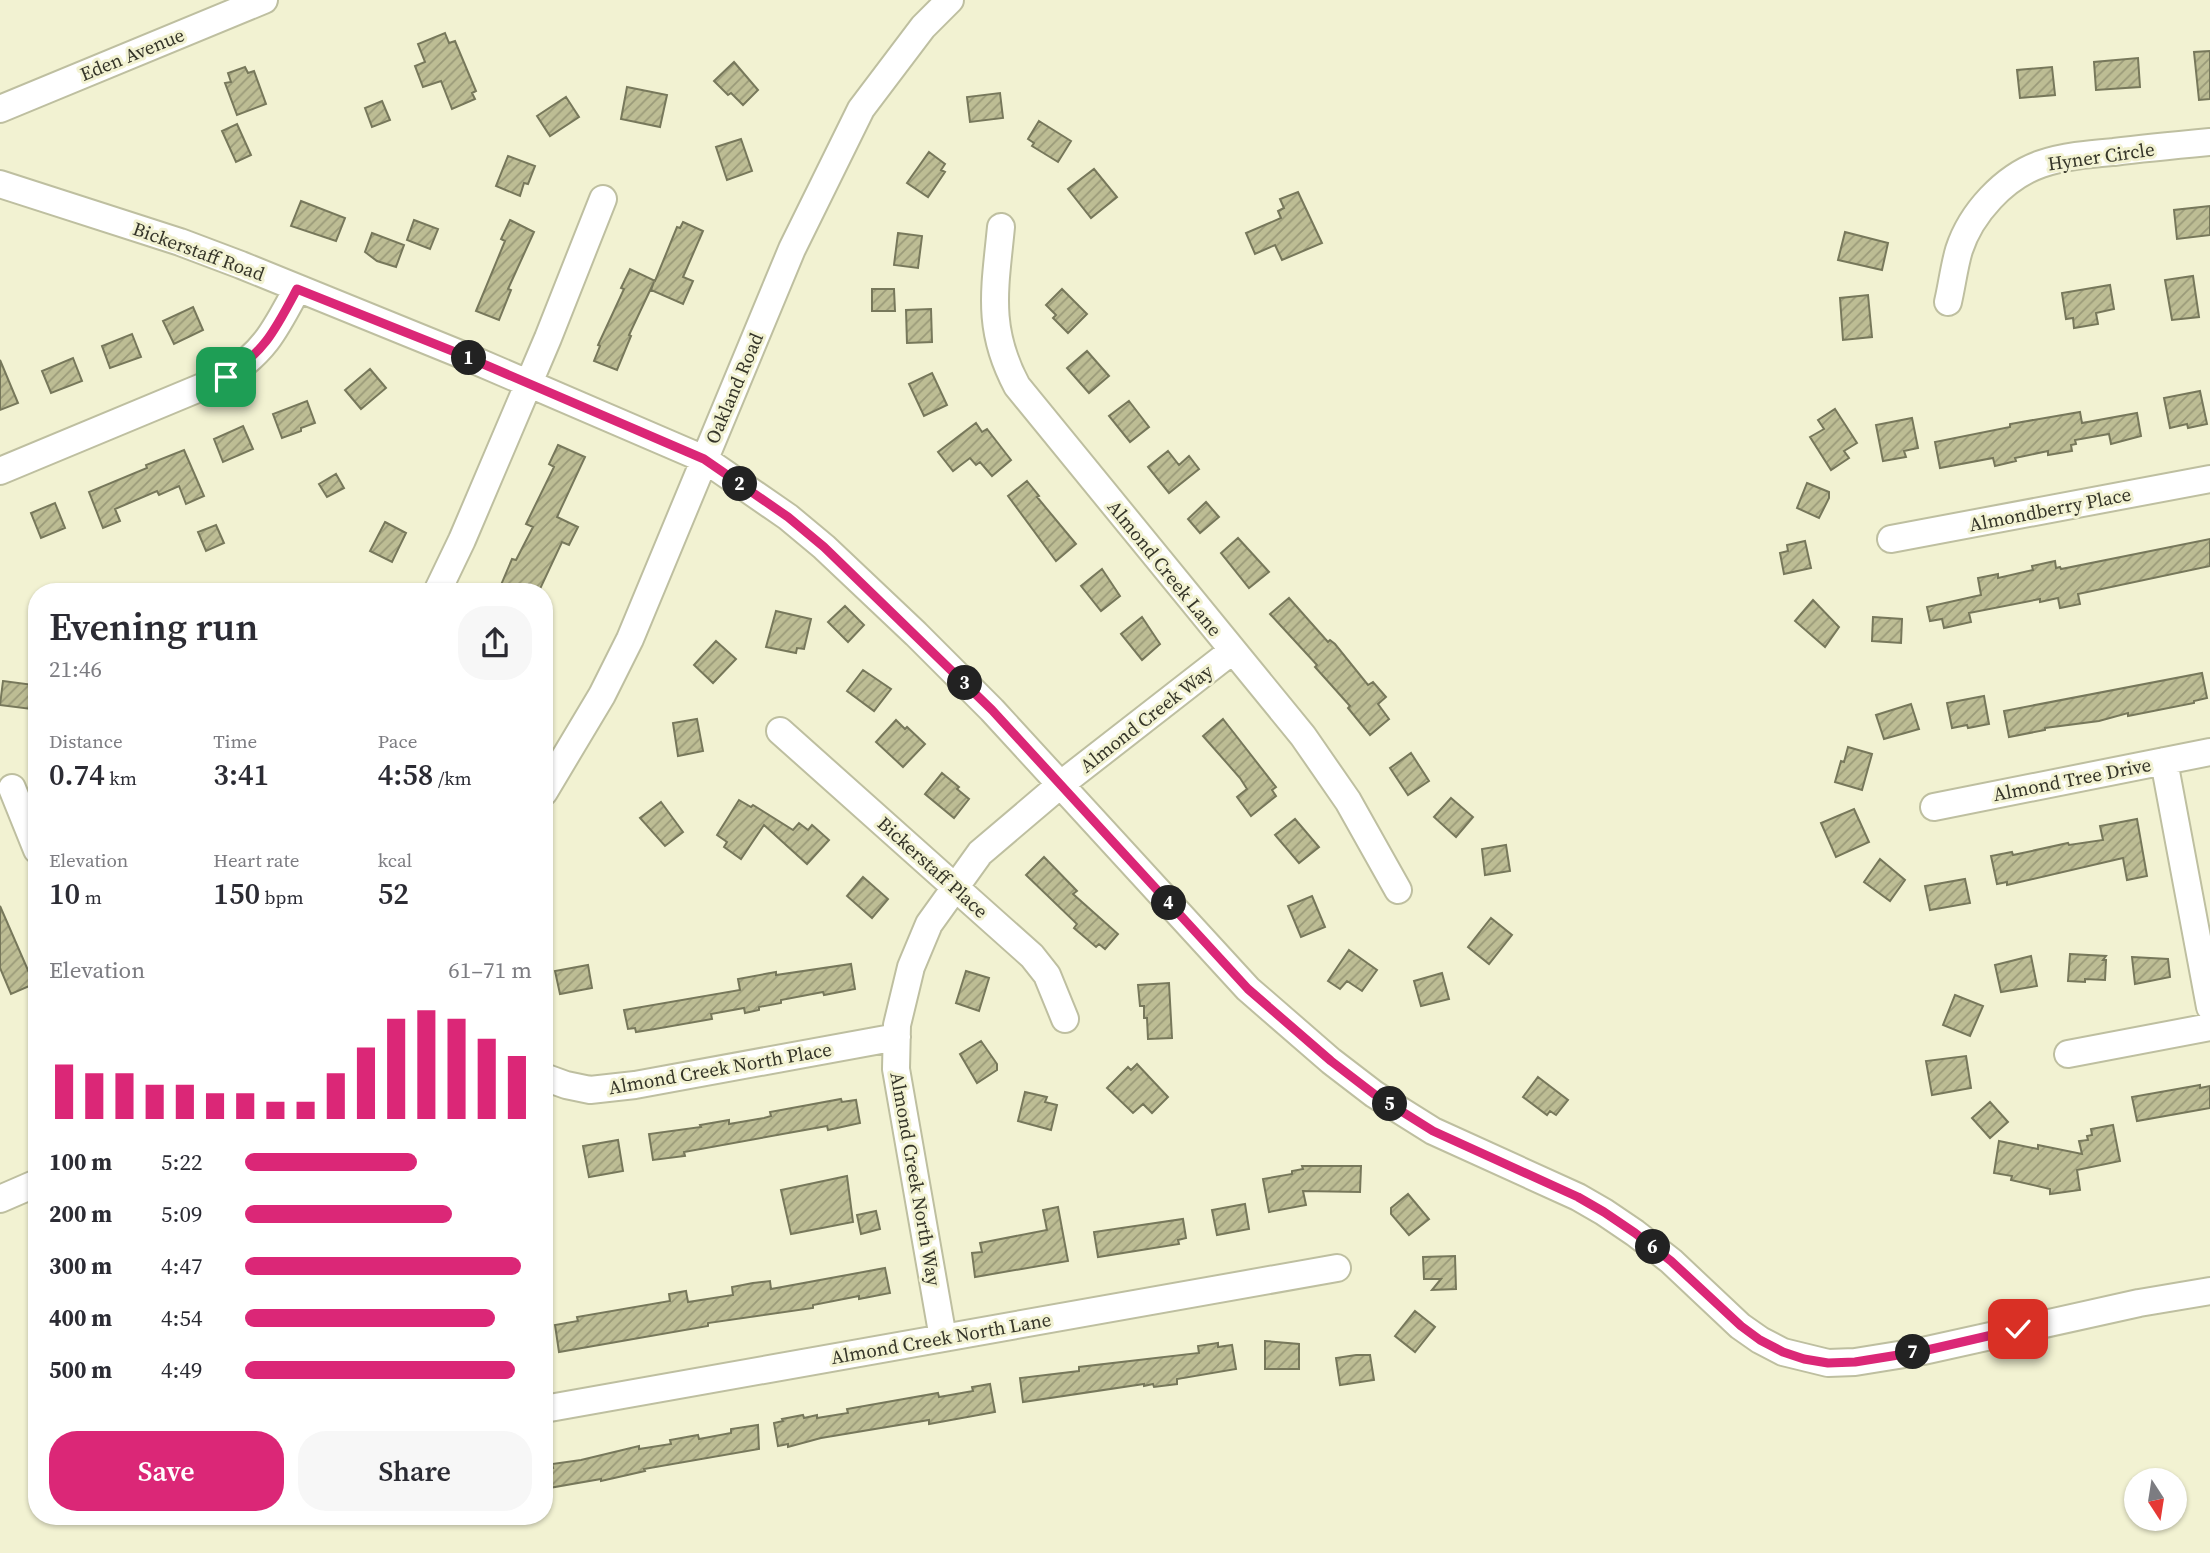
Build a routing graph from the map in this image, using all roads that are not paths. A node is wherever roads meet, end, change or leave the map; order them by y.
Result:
1 (264, 0) edge
2 (950, 0) edge
3 (0, 109) edge
4 (2210, 142) edge
5 (0, 184) edge
6 (603, 199) dead end
7 (1001, 227) dead end
8 (297, 289) junction
9 (1948, 302) dead end
10 (527, 383) junction
11 (704, 459) junction
12 (0, 471) edge
13 (2210, 479) edge
14 (1891, 539) dead end
15 (441, 583) edge
16 (1232, 651) junction
17 (780, 731) dead end
18 (2210, 752) edge
19 (2164, 761) junction
20 (553, 777) edge
21 (1060, 785) junction
22 (12, 788) dead end
23 (1934, 807) dead end
24 (28, 828) edge
25 (956, 887) junction
26 (1398, 890) dead end
27 (2210, 1007) edge
28 (1065, 1018) dead end
29 (2210, 1027) edge
30 (897, 1037) junction
31 (2068, 1054) dead end
32 (553, 1080) edge
33 (28, 1187) edge
34 (0, 1199) edge
35 (1337, 1268) dead end
36 (2210, 1291) edge
37 (943, 1338) junction
38 (553, 1407) edge

1 - 3 street, Eden Avenue
2 - 11 street, Oakland Road
4 - 9 street, Hyner Circle
5 - 8 street, Bickerstaff Road
6 - 10 street
7 - 16 street, Almond Creek Lane
8 - 10 street, Bickerstaff Road
8 - 12 street
10 - 11 street, Bickerstaff Road
10 - 15 street
11 - 20 street, Oakland Road
11 - 21 street, Bickerstaff Road
13 - 14 street, Almondberry Place
16 - 21 street, Almond Creek Way
16 - 26 street, Almond Creek Lane
17 - 25 street, Bickerstaff Place
18 - 19 street, Almond Tree Drive
19 - 23 street, Almond Tree Drive
19 - 27 street
21 - 25 street, Almond Creek North Way
21 - 36 street, Bickerstaff Road
22 - 24 street
25 - 28 street, Bickerstaff Place
25 - 30 street, Almond Creek North Way
29 - 31 street
30 - 32 street, Almond Creek North Place
30 - 37 street, Almond Creek North Way
33 - 34 street
35 - 37 street, Almond Creek North Lane
37 - 38 street, Almond Creek North Lane

